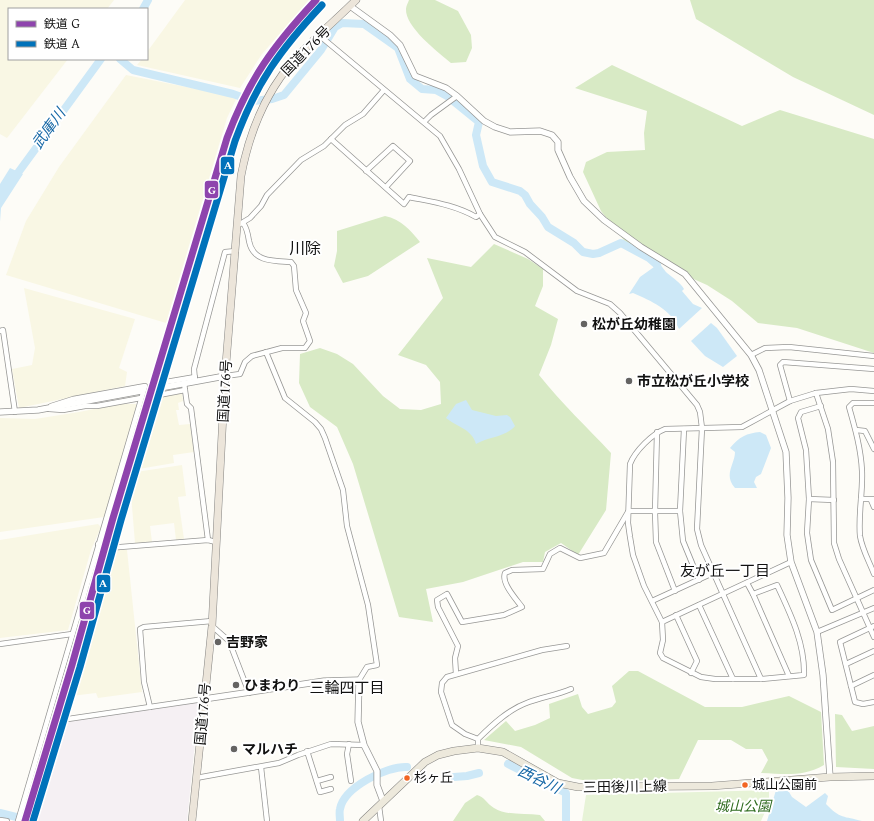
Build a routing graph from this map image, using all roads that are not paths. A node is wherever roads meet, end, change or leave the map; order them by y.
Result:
1 (356, 0) edge
2 (350, 6) junction
3 (324, 40) junction
4 (384, 90) junction
5 (456, 97) junction
6 (424, 122) junction
7 (331, 139) junction
8 (366, 171) junction
9 (386, 187) junction
10 (480, 214) junction
11 (240, 224) junction
12 (236, 251) junction
13 (0, 331) edge
14 (266, 352) junction
15 (751, 355) junction
16 (874, 356) edge
17 (874, 369) edge
18 (225, 376) junction
19 (195, 379) junction
20 (184, 383) junction
21 (160, 388) tunnel mouth
22 (185, 390) junction
23 (141, 391) tunnel mouth
24 (874, 391) edge
25 (816, 392) junction
26 (142, 398) junction
27 (790, 401) junction
28 (874, 403) edge
29 (821, 406) junction
30 (46, 409) junction
31 (0, 412) edge
32 (15, 412) junction
33 (772, 412) junction
34 (702, 428) junction
35 (684, 429) junction
36 (856, 430) junction
37 (657, 432) junction
38 (874, 449) edge
39 (809, 499) junction
40 (861, 499) junction
41 (872, 499) edge
42 (834, 500) junction
43 (874, 507) edge
44 (629, 511) junction
45 (680, 511) junction
46 (655, 512) junction
47 (212, 541) junction
48 (98, 544) junction
49 (791, 562) junction
50 (714, 573) junction
51 (874, 574) edge
52 (699, 580) junction
53 (748, 583) junction
54 (874, 590) edge
55 (675, 591) junction
56 (723, 594) junction
57 (753, 594) junction
58 (856, 599) junction
59 (652, 601) junction
60 (699, 605) junction
61 (874, 608) edge
62 (863, 613) junction
63 (676, 615) junction
64 (662, 622) junction
65 (212, 623) junction
66 (872, 627) edge
67 (817, 632) junction
68 (72, 634) junction
69 (874, 637) edge
70 (0, 644) edge
71 (567, 646) dead end
72 (874, 651) edge
73 (846, 664) junction
74 (691, 673) junction
75 (456, 674) junction
76 (874, 675) edge
77 (789, 676) junction
78 (733, 679) junction
79 (761, 679) junction
80 (360, 680) junction
81 (851, 686) junction
82 (571, 689) dead end
83 (249, 693) junction
84 (204, 699) junction
85 (874, 702) edge
86 (150, 707) junction
87 (68, 719) dead end
88 (478, 739) junction
89 (349, 744) junction
90 (364, 745) junction
91 (478, 748) junction
92 (307, 751) junction
93 (261, 767) junction
94 (874, 776) edge
95 (331, 777) dead end
96 (830, 777) junction
97 (196, 778) junction
98 (317, 781) junction
99 (351, 781) dead end
100 (331, 789) dead end
101 (381, 804) junction
102 (0, 820) edge
103 (7, 821) edge
104 (18, 821) edge
105 (192, 821) edge
106 (267, 821) edge
107 (363, 821) edge
108 (381, 821) edge

1 - 2 highway, 国道176号
2 - 3 highway, 国道176号
2 - 5 street
3 - 4 street
3 - 11 highway, 国道176号
4 - 6 street
4 - 7 street
5 - 6 street
5 - 15 street
6 - 10 street
7 - 8 street
7 - 11 street
8 - 9 street
8 - 9 street
9 - 10 street
10 - 34 street
11 - 12 highway, 国道176号
11 - 14 street
12 - 18 highway, 国道176号
12 - 19 street
13 - 32 street
14 - 18 street
14 - 80 street
15 - 16 street
15 - 33 street
17 - 27 street
18 - 19 street
18 - 47 highway, 国道176号
19 - 20 street
19 - 22 street
20 - 21 street
20 - 22 street
22 - 47 street
23 - 30 street
24 - 25 street
25 - 27 street
25 - 29 street
26 - 30 street
26 - 30 street
26 - 48 street
27 - 33 street
28 - 36 street
29 - 39 street
29 - 42 street
30 - 32 street
31 - 32 street
33 - 34 street
33 - 49 street
34 - 35 street
34 - 50 street
35 - 37 street
35 - 45 street
36 - 38 street
36 - 40 street
37 - 44 street
37 - 46 street
39 - 42 street
39 - 58 street
40 - 41 street
40 - 51 street
41 - 43 street
42 - 58 street
44 - 46 street
44 - 59 street
44 - 75 street
45 - 46 street
45 - 52 street
46 - 55 street
47 - 48 street
47 - 65 highway, 国道176号
48 - 68 street
49 - 53 street
49 - 67 street
50 - 52 street
50 - 56 street
52 - 55 street
53 - 56 street
53 - 57 street
54 - 58 street
55 - 59 street
56 - 60 street
56 - 79 street
57 - 77 street
57 - 77 street
58 - 62 street
59 - 64 street
60 - 63 street
60 - 78 street
61 - 62 street
62 - 66 street
62 - 67 street
63 - 64 street
63 - 74 street
64 - 74 street
65 - 83 street
65 - 84 highway, 国道176号
65 - 86 street
66 - 69 street
66 - 73 street
67 - 96 street
68 - 70 street
68 - 104 street
71 - 75 street
72 - 73 street
73 - 81 street
74 - 78 street
75 - 88 street
76 - 81 street
77 - 79 street
78 - 79 street
80 - 83 street
80 - 90 street
81 - 85 street
82 - 88 street
83 - 84 street
84 - 86 street
84 - 97 highway, 国道176号
86 - 87 street
88 - 91 street
89 - 90 street
89 - 92 street
89 - 99 street
90 - 101 street
91 - 96 main road, 三田後川上線
91 - 101 main road, 三田後川上線
92 - 93 street
92 - 98 street
93 - 97 street
93 - 106 street
94 - 96 main road, 三田後川上線
95 - 98 street
97 - 105 highway, 国道176号
98 - 100 street
101 - 107 main road, 三田後川上線
101 - 108 street
102 - 103 street

